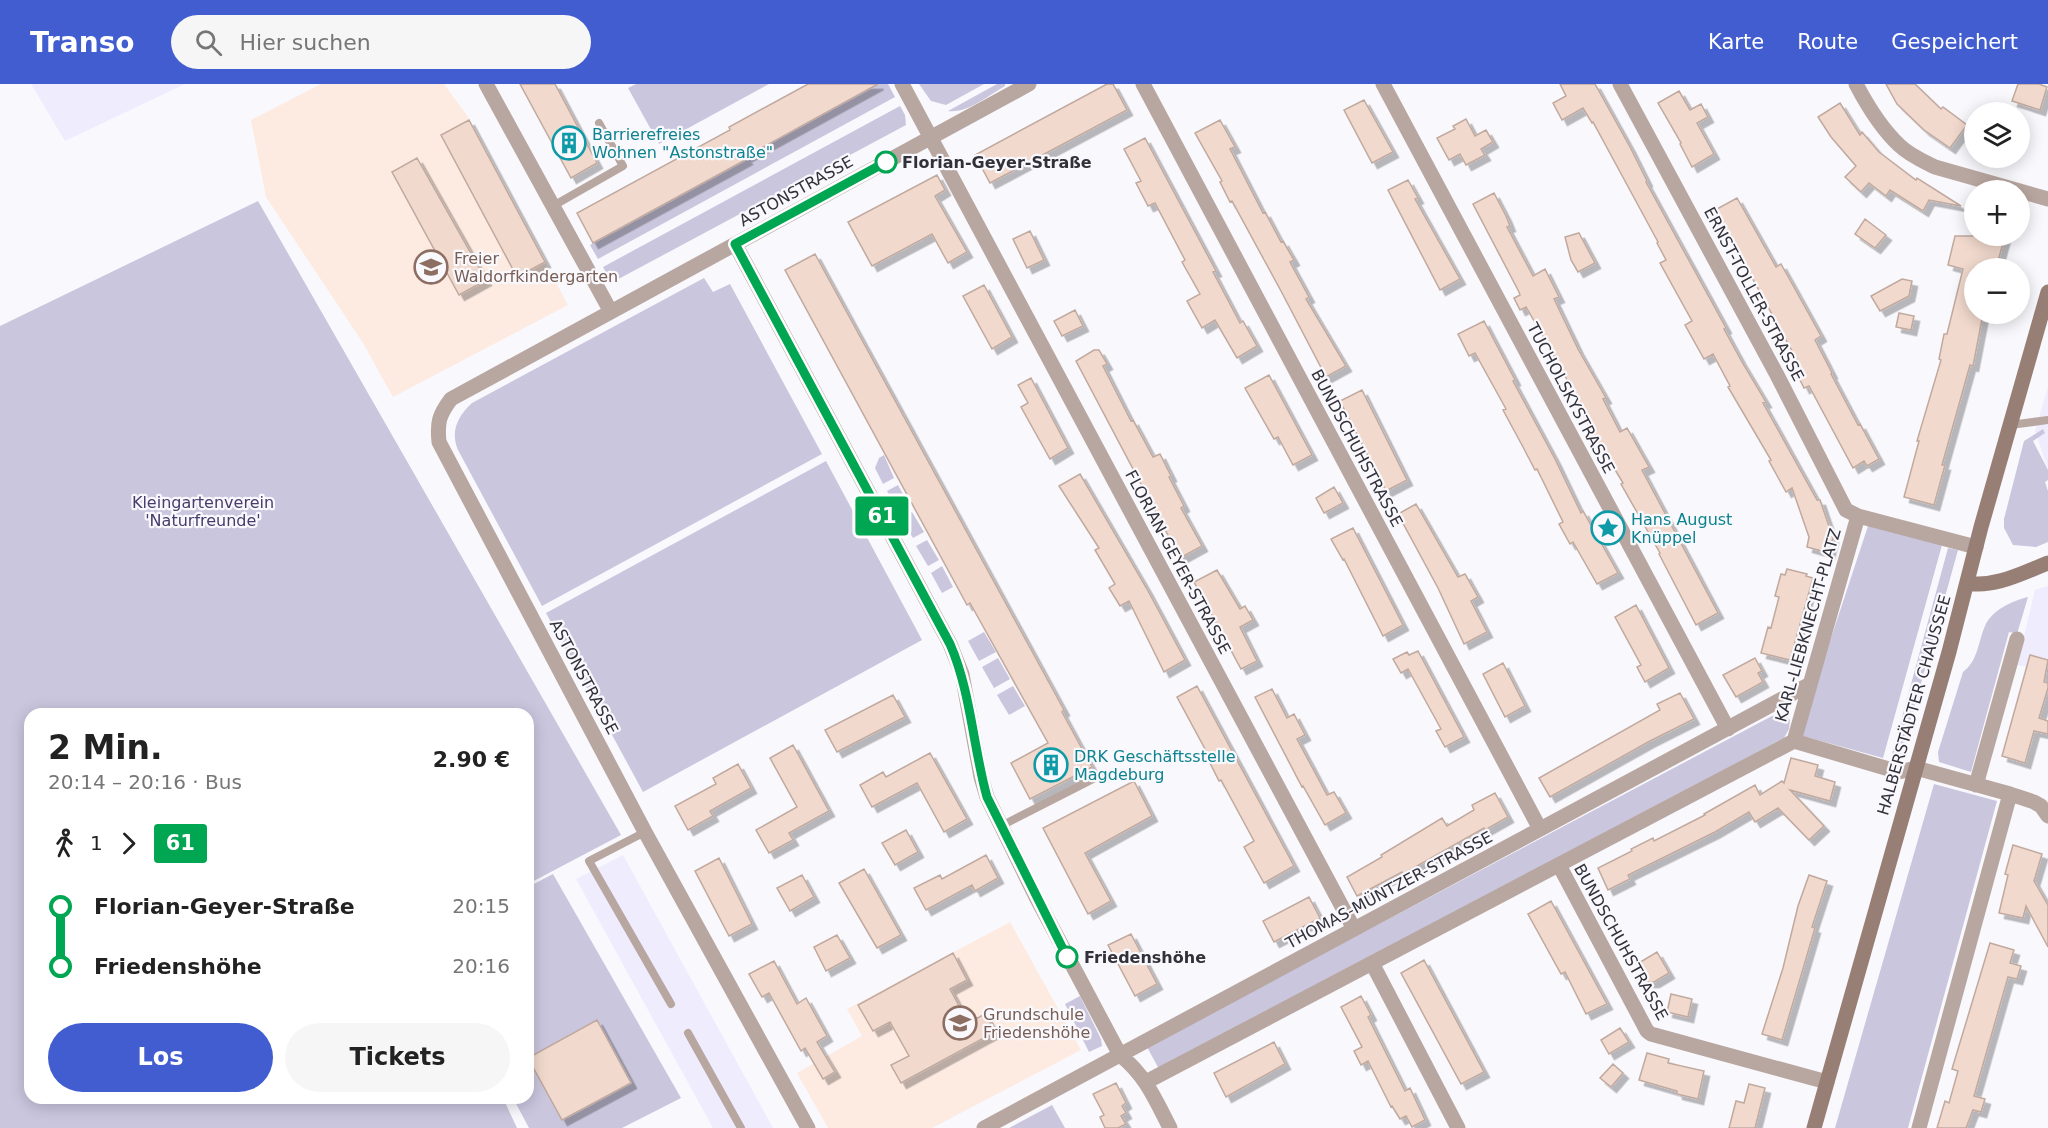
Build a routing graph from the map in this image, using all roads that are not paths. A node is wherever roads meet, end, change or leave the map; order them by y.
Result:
1 (486, 84) edge
2 (902, 84) edge
3 (1029, 84) edge
4 (1143, 84) edge
5 (1383, 84) edge
6 (1620, 84) edge
7 (1856, 84) edge
8 (599, 123) dead end
9 (932, 137) junction
10 (2048, 199) edge
11 (554, 206) junction
12 (735, 244) junction
13 (2048, 292) edge
14 (611, 312) junction
15 (2040, 319) junction
16 (2048, 334) edge
17 (2048, 420) edge
18 (2010, 425) junction
19 (1858, 516) junction
20 (1976, 547) junction
21 (2048, 563) edge
22 (1967, 583) junction
23 (2017, 639) dead end
24 (1810, 684) junction
25 (1728, 729) junction
26 (1794, 741) junction
27 (1916, 768) junction
28 (1105, 773) dead end
29 (1976, 785) junction
30 (2010, 794) junction
31 (2048, 816) edge
32 (1000, 826) junction
33 (1540, 829) junction
34 (645, 832) junction
35 (1559, 865) junction
36 (1354, 929) junction
37 (1372, 963) junction
38 (671, 1004) dead end
39 (688, 1033) dead end
40 (1119, 1055) junction
41 (1146, 1082) junction
42 (1827, 1082) junction
43 (741, 1128) edge
44 (808, 1128) edge
45 (984, 1128) edge
46 (1170, 1128) edge
47 (1458, 1128) edge
48 (1814, 1128) edge
49 (1919, 1128) edge

1 - 11 street
2 - 9 street, FLORIAN-GEYER-STRASSE
3 - 9 street, ASTONSTRASSE
4 - 33 street, BUNDSCHUHSTRASSE
5 - 25 street, TUCHOLSKYSTRASSE
6 - 19 street, ERNST-TOLLER-STRASSE
7 - 10 street
8 - 11 lane
9 - 12 street, ASTONSTRASSE
9 - 36 street, FLORIAN-GEYER-STRASSE
11 - 14 street
12 - 14 street, ASTONSTRASSE
12 - 32 street
13 - 15 main road, HALBERSTÄDTER CHAUSSEE
14 - 34 street, ASTONSTRASSE
15 - 16 lane
15 - 18 main road, HALBERSTÄDTER CHAUSSEE
17 - 18 lane
18 - 20 main road, HALBERSTÄDTER CHAUSSEE
19 - 20 street, KARL-LIEBKNECHT-PLATZ
19 - 24 street, KARL-LIEBKNECHT-PLATZ
20 - 22 main road, HALBERSTÄDTER CHAUSSEE
21 - 22 main road
22 - 27 main road, HALBERSTÄDTER CHAUSSEE
23 - 29 street
24 - 25 street, THOMAS-MÜNTZER-STRASSE
24 - 26 street, KARL-LIEBKNECHT-PLATZ
25 - 33 street, THOMAS-MÜNTZER-STRASSE
26 - 27 street, KARL-LIEBKNECHT-PLATZ
26 - 35 street
27 - 29 street, KARL-LIEBKNECHT-PLATZ
27 - 42 main road, HALBERSTÄDTER CHAUSSEE
28 - 32 lane
29 - 30 street, KARL-LIEBKNECHT-PLATZ
30 - 31 street, KARL-LIEBKNECHT-PLATZ
30 - 49 street
32 - 40 street
33 - 36 street, THOMAS-MÜNTZER-STRASSE
34 - 38 lane
34 - 44 street, ASTONSTRASSE
35 - 37 street
35 - 42 street, BUNDSCHUHSTRASSE
36 - 40 street, THOMAS-MÜNTZER-STRASSE
37 - 41 street
37 - 47 street
39 - 43 lane
40 - 41 street
40 - 45 street, THOMAS-MÜNTZER-STRASSE
41 - 46 street
42 - 48 main road, HALBERSTÄDTER CHAUSSEE

